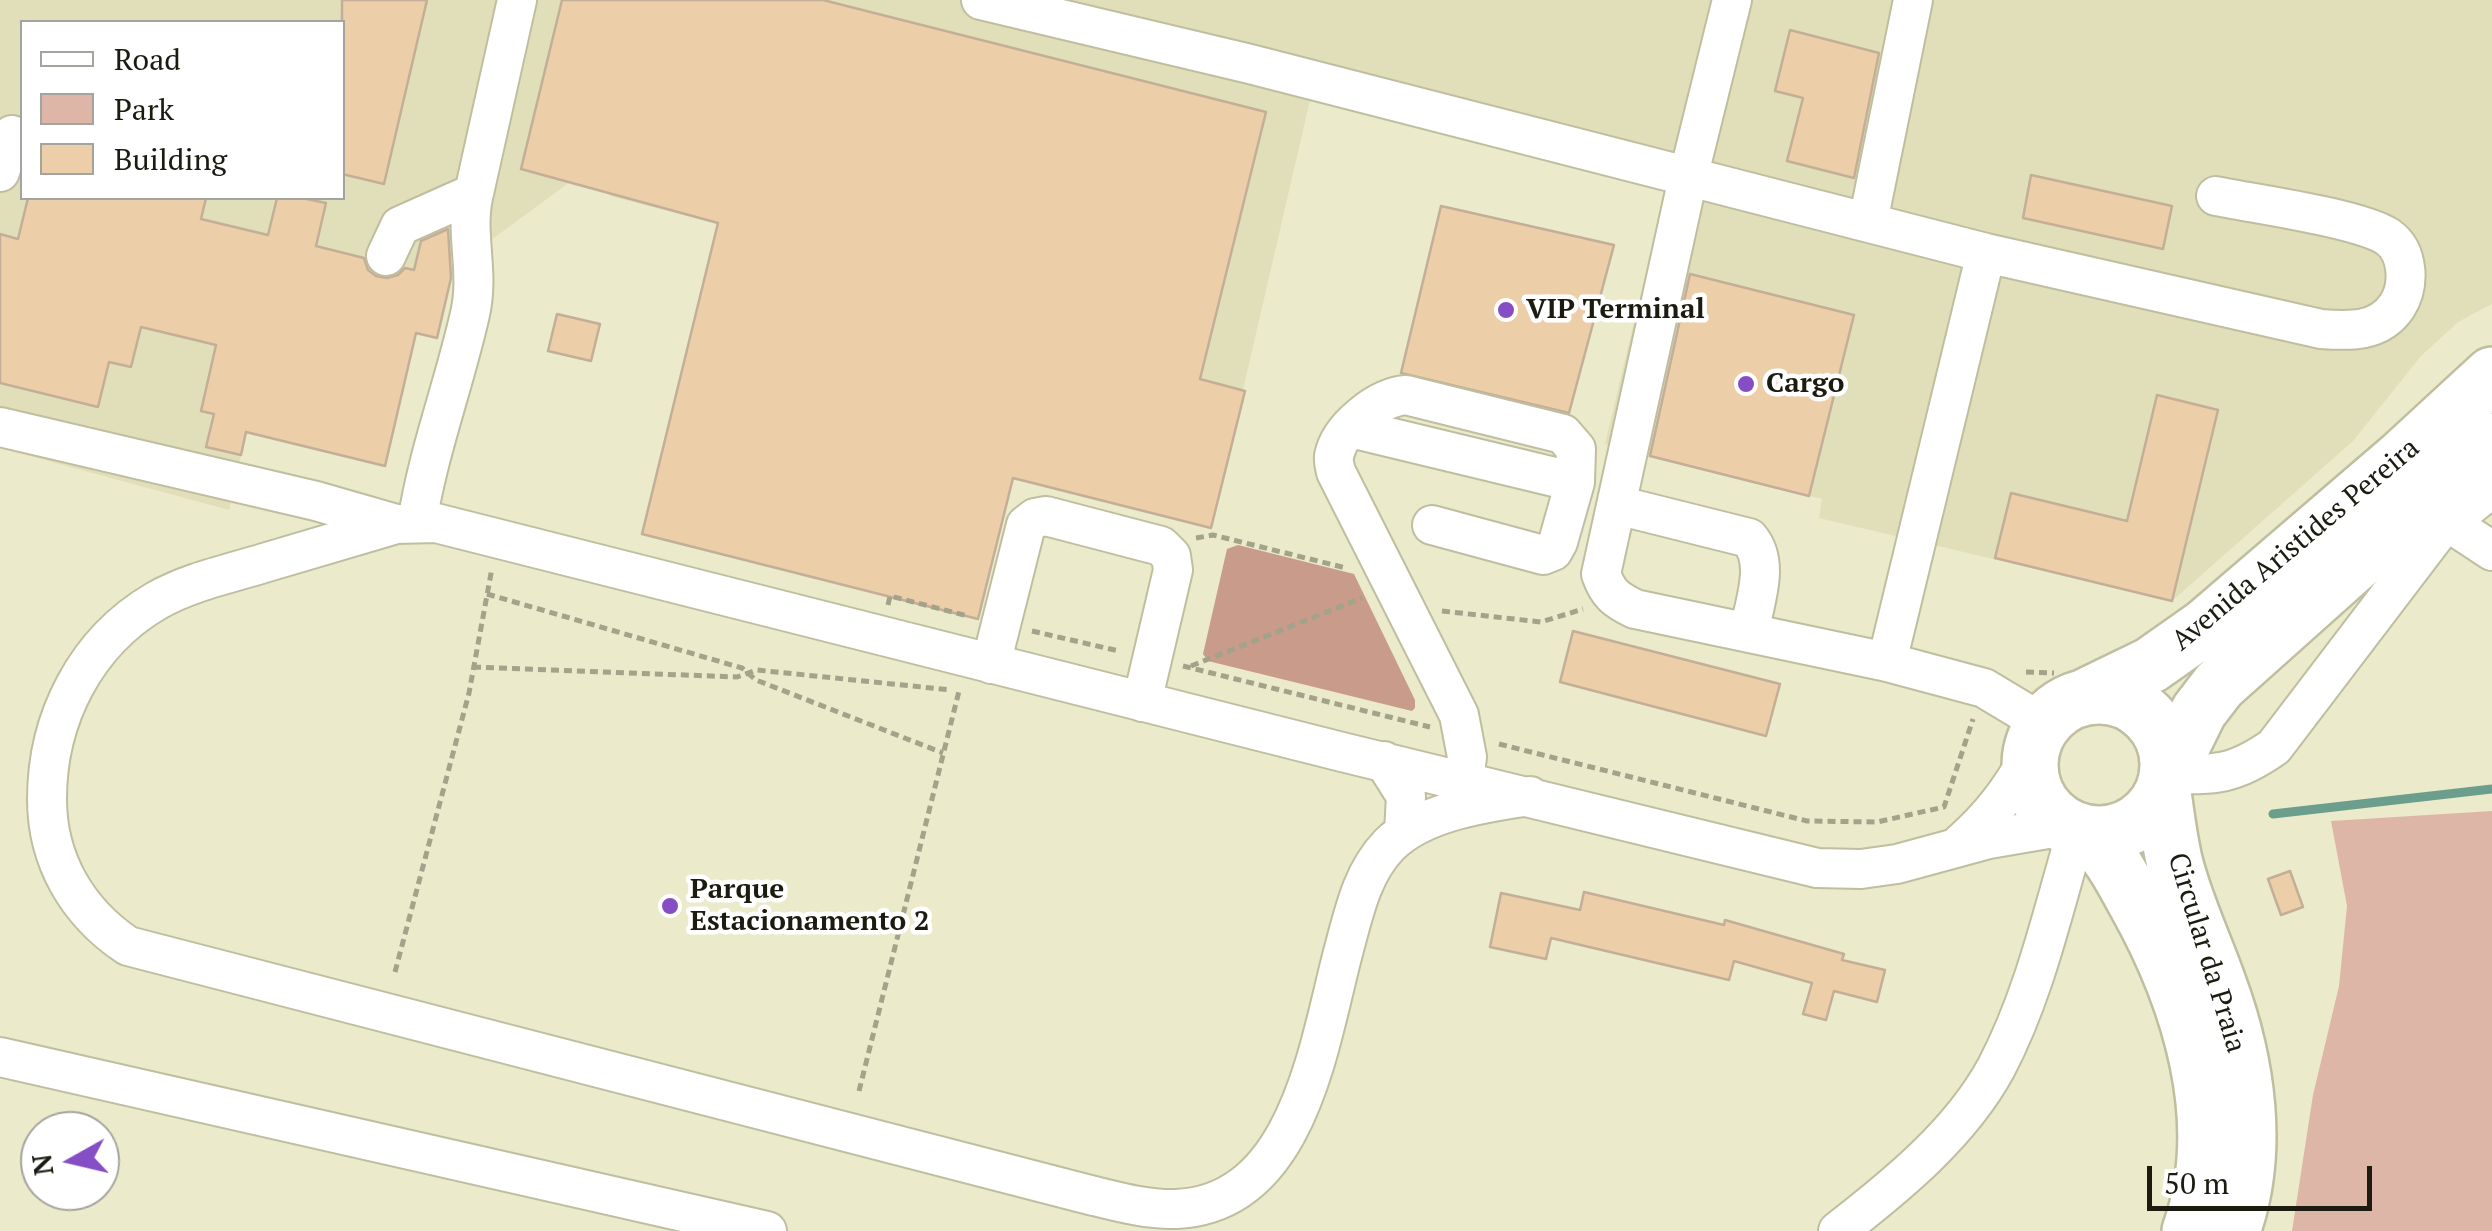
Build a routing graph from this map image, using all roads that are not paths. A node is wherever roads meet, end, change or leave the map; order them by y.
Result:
1 (517, 0) edge
2 (982, 0) edge
3 (1732, 0) edge
4 (1914, 0) edge
5 (12, 135) dead end
6 (0, 172) edge
7 (1688, 178) junction
8 (474, 193) junction
9 (2216, 196) dead end
10 (1868, 222) junction
11 (1986, 253) junction
12 (386, 256) dead end
13 (2492, 376) edge
14 (0, 427) edge
15 (1351, 428) junction
16 (2492, 441) edge
17 (1575, 482) junction
18 (2492, 488) edge
19 (316, 501) junction
20 (1617, 505) junction
21 (2448, 522) junction
22 (407, 524) junction
23 (1432, 525) dead end
24 (318, 547) junction
25 (2492, 551) edge
26 (1749, 633) junction
27 (1887, 662) junction
28 (991, 664) junction
29 (1142, 702) junction
30 (2054, 725) junction
31 (1384, 761) junction
32 (1464, 780) junction
33 (2166, 783) junction
34 (1530, 796) junction
35 (2077, 830) junction
36 (1404, 832) junction
37 (1954, 848) junction
38 (0, 1057) edge
39 (768, 1231) edge
40 (1838, 1231) edge
41 (2190, 1231) edge
42 (2232, 1231) edge

1 - 8 street
2 - 7 street
3 - 7 street
4 - 10 street
5 - 6 street
7 - 10 street
7 - 20 street
8 - 12 street
8 - 22 street
9 - 11 street
10 - 11 street
11 - 27 street
13 - 30 highway, Avenida Aristides Pereira
14 - 19 street
15 - 17 street
15 - 17 street
15 - 32 street
16 - 33 highway, Avenida Aristides Pereira
17 - 23 street
18 - 21 street
19 - 22 street
19 - 24 street
20 - 26 street
20 - 26 street
21 - 25 street
21 - 33 street
22 - 24 street
22 - 28 street
24 - 36 street
26 - 27 street
27 - 30 street
28 - 29 street
28 - 29 street
29 - 31 street
30 - 33 highway
30 - 35 highway
30 - 37 street
31 - 32 street
31 - 36 street
32 - 34 street
33 - 35 highway
33 - 42 highway, Circular da Praia
34 - 36 street
34 - 37 street
35 - 37 street
35 - 40 street
35 - 41 highway, Circular da Praia
38 - 39 street

